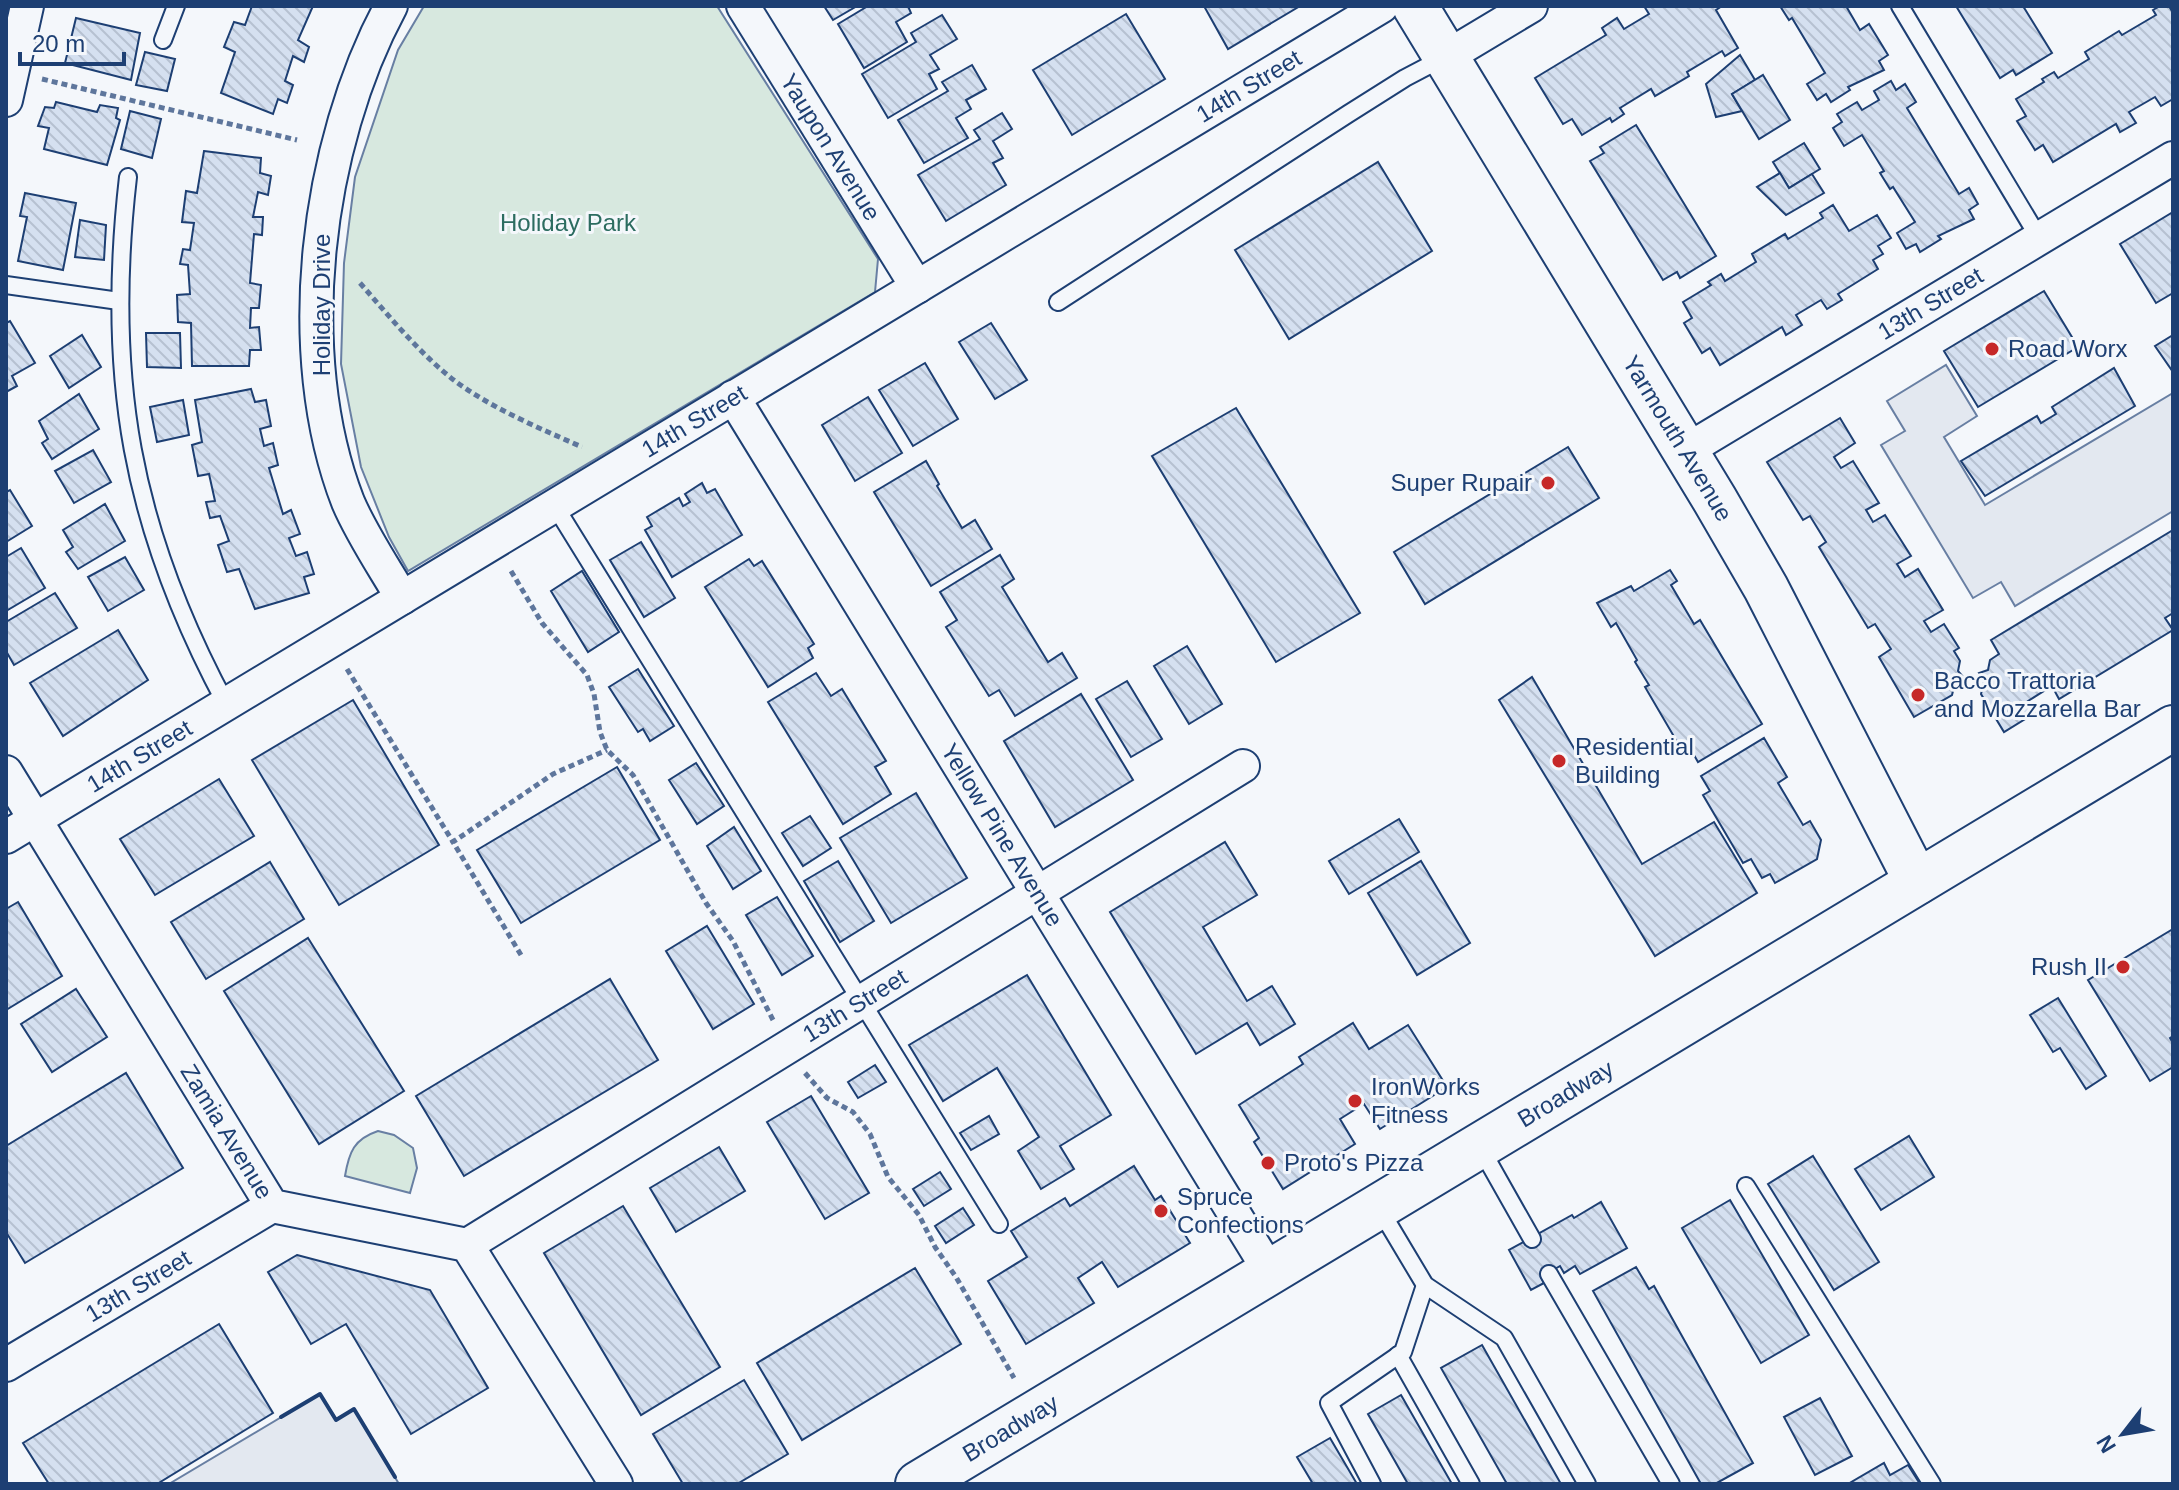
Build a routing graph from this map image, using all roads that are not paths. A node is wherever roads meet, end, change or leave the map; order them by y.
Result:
1 (27, 6) edge
2 (176, 6) edge
3 (391, 6) edge
4 (743, 6) edge
5 (1382, 6) edge
6 (1415, 6) edge
7 (1531, 6) edge
8 (1900, 6) edge
9 (163, 40) dead end
10 (1446, 57) junction
11 (9, 86) edge
12 (2173, 158) edge
13 (128, 177) dead end
14 (2039, 238) junction
15 (6, 285) edge
16 (917, 287) junction
17 (119, 301) junction
18 (1058, 302) dead end
19 (733, 397) junction
20 (1687, 450) junction
21 (555, 506) junction
22 (402, 598) junction
23 (226, 704) junction
24 (2173, 728) edge
25 (1243, 766) dead end
26 (6, 772) edge
27 (35, 819) junction
28 (6, 837) edge
29 (1917, 882) junction
30 (1037, 893) junction
31 (863, 1001) junction
32 (1480, 1146) junction
33 (1746, 1186) dead end
34 (272, 1206) junction
35 (1378, 1207) junction
36 (999, 1224) dead end
37 (1532, 1239) dead end
38 (467, 1245) junction
39 (1270, 1272) junction
40 (1549, 1274) dead end
41 (1425, 1285) junction
42 (1398, 1355) junction
43 (6, 1365) edge
44 (616, 1484) edge
45 (918, 1484) edge
46 (1372, 1484) edge
47 (1471, 1484) edge
48 (1587, 1484) edge
49 (1671, 1484) edge
50 (1932, 1484) edge

1 - 11 street
2 - 9 lane
3 - 22 street, Holiday Drive
4 - 16 street, Yaupon Avenue
5 - 16 street, 14th Street
6 - 10 main road, Yarmouth Avenue
7 - 10 street
8 - 14 lane
10 - 18 lane
10 - 20 main road, Yarmouth Avenue
12 - 14 street, 13th Street
13 - 17 lane
14 - 20 street, 13th Street
15 - 17 lane
16 - 19 street, 14th Street
17 - 23 lane
19 - 21 street, 14th Street
19 - 30 street, Yellow Pine Avenue
20 - 29 main road, Yarmouth Avenue
21 - 22 street, 14th Street
21 - 31 lane
22 - 23 street, 14th Street
23 - 27 street, 14th Street
24 - 29 main road, Broadway
25 - 30 street, 13th Street
26 - 27 street, Zamia Avenue
27 - 28 street, 14th Street
27 - 34 street, Zamia Avenue
29 - 32 main road, Broadway
30 - 31 street, 13th Street
30 - 39 street, Yellow Pine Avenue
31 - 36 lane
31 - 38 street, 13th Street
32 - 35 main road, Broadway
32 - 37 lane
33 - 50 lane
34 - 38 street, Zamia Avenue
34 - 43 street, 13th Street
35 - 39 main road, Broadway
35 - 41 lane
38 - 44 street
39 - 45 main road, Broadway
40 - 49 lane
41 - 42 lane
41 - 48 lane
42 - 46 lane
42 - 47 lane

